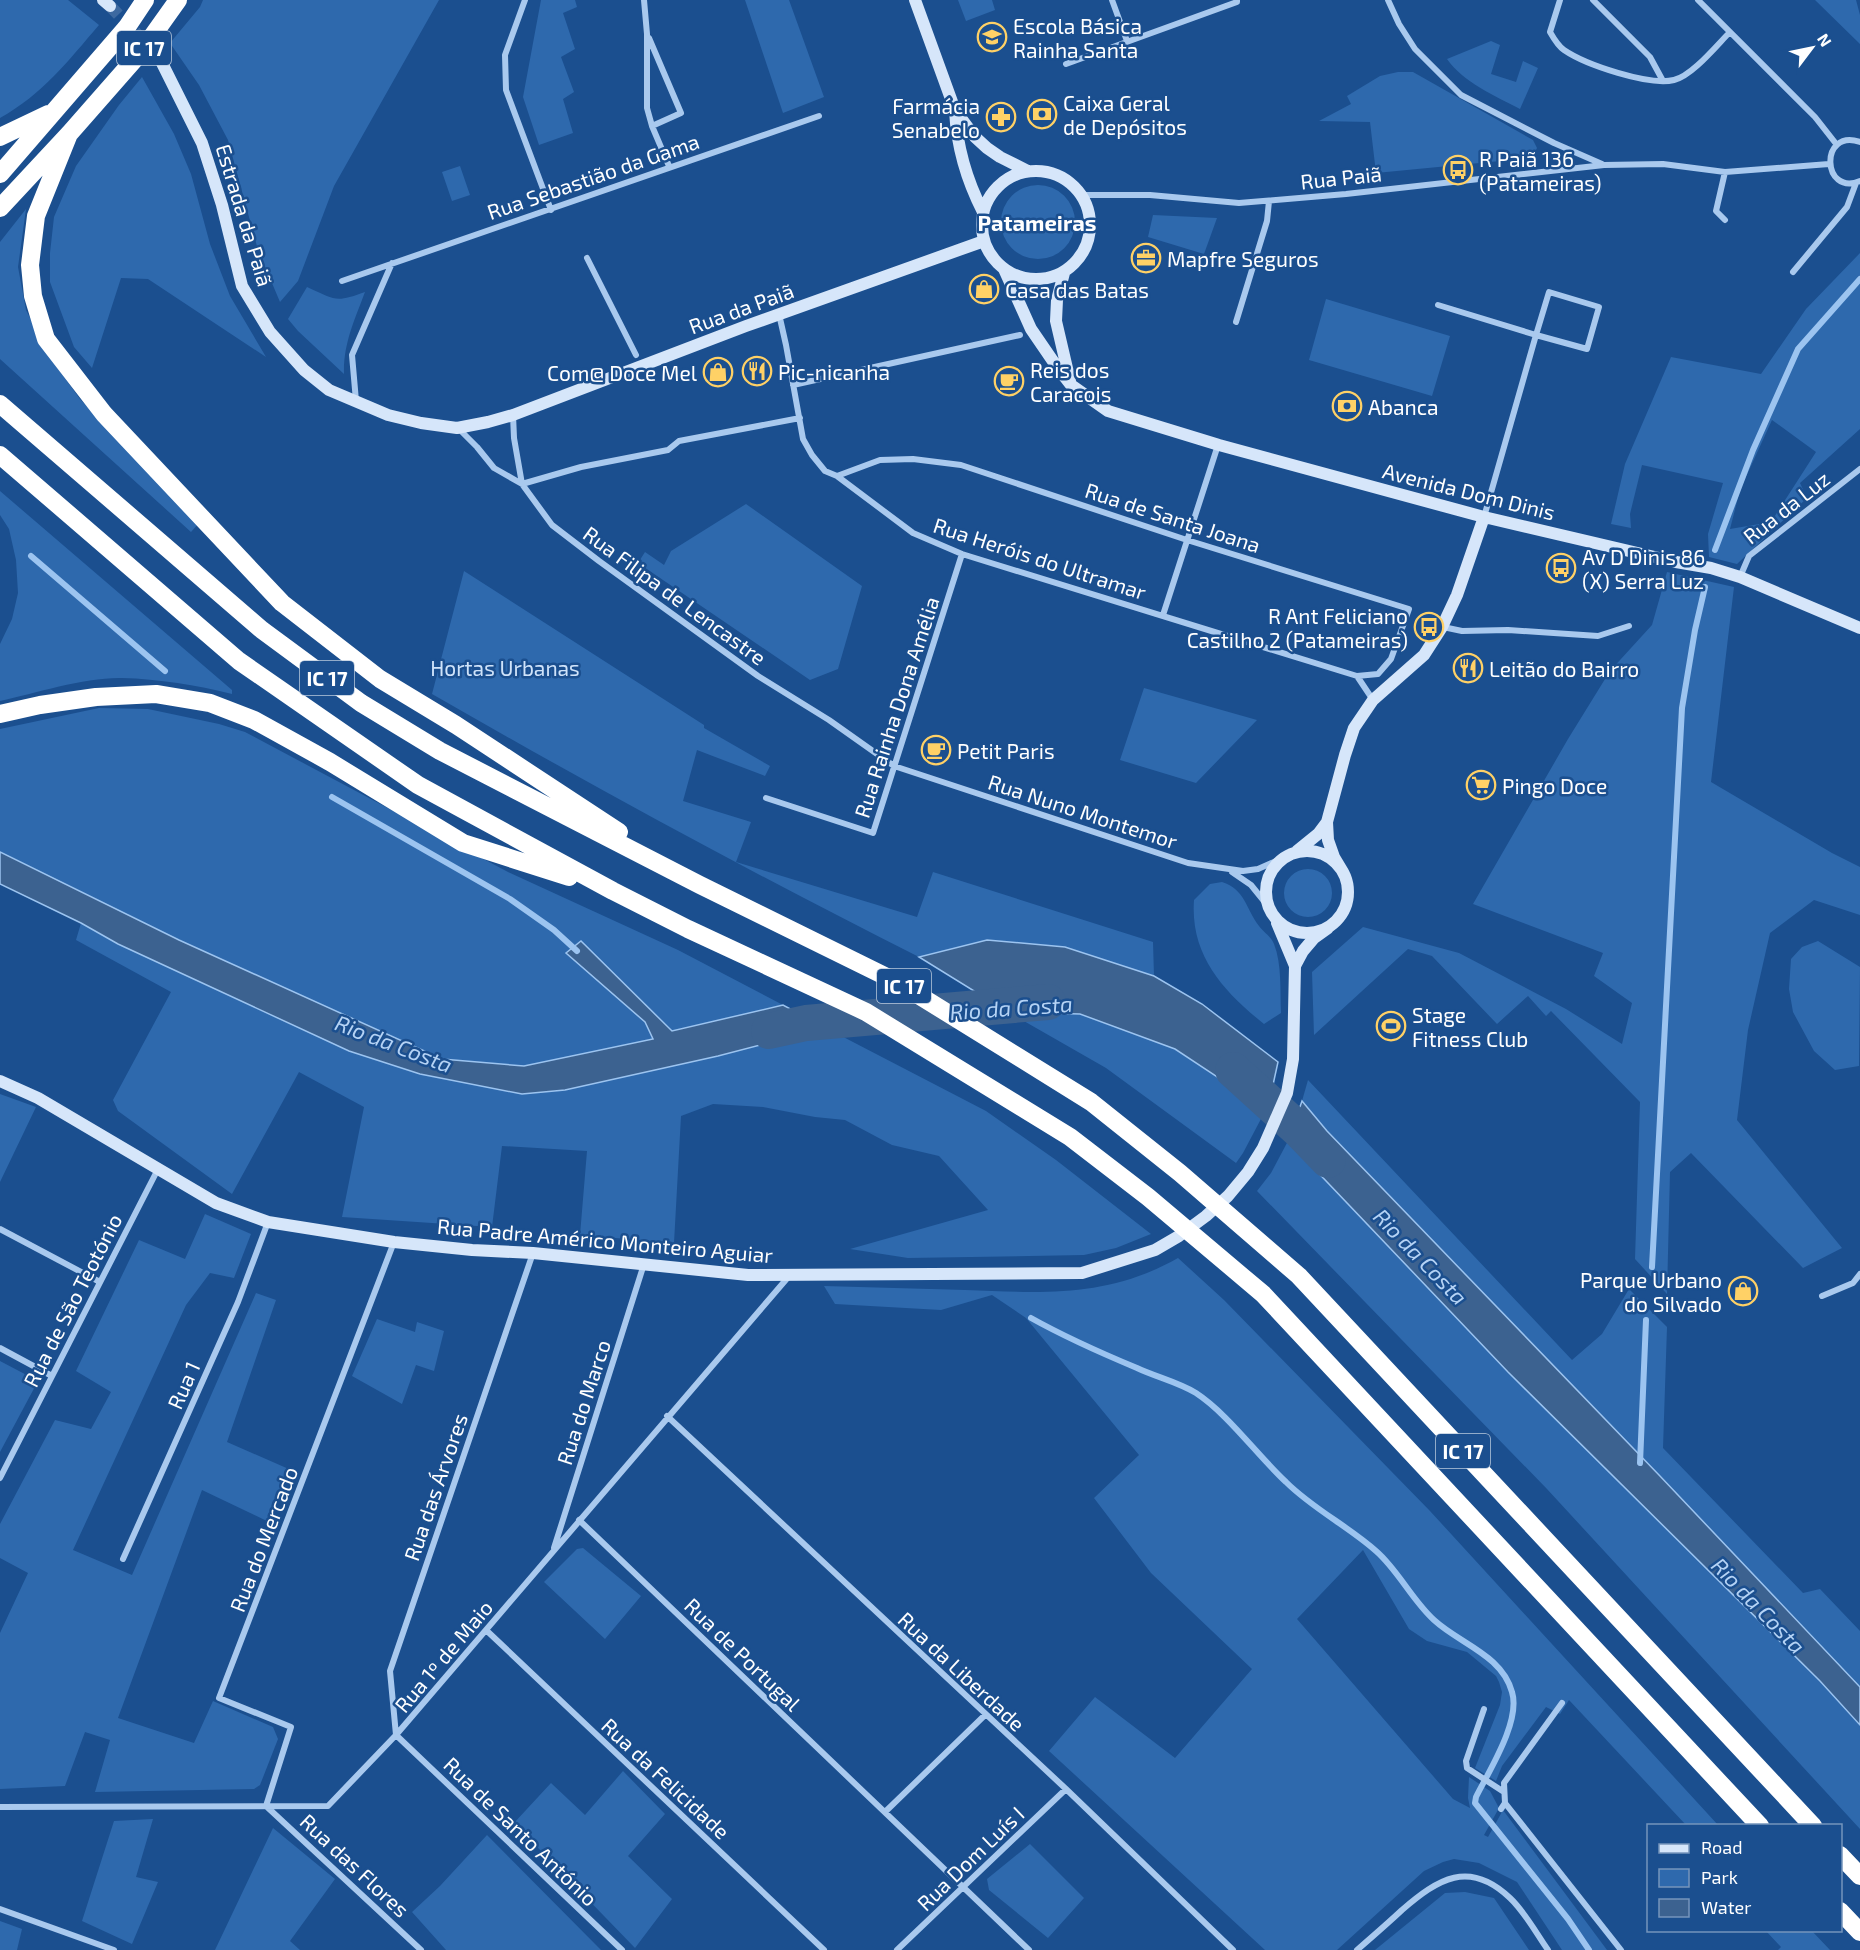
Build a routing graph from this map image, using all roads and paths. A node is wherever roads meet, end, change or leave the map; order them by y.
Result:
1 (145, 0) edge
2 (178, 0) edge
3 (525, 0) edge
4 (644, 0) edge
5 (915, 0) edge
6 (1112, 0) edge
7 (1237, 0) edge
8 (1388, 0) edge
9 (1560, 0) edge
10 (1593, 0) edge
11 (1698, 0) edge
12 (1730, 32) junction
13 (647, 34) junction
14 (1127, 41) junction
15 (159, 57) tunnel mouth
16 (1066, 64) dead end
17 (1663, 81) junction
18 (955, 110) junction
19 (55, 111) junction
20 (819, 116) dead end
21 (652, 126) junction
22 (69, 134) junction
23 (0, 137) edge
24 (1860, 142) edge
25 (1837, 145) junction
26 (1829, 164) junction
27 (1604, 165) junction
28 (669, 166) junction
29 (1028, 171) junction
30 (1725, 172) junction
31 (0, 174) edge
32 (1858, 182) edge
33 (1081, 195) junction
34 (1269, 201) junction
35 (0, 208) edge
36 (551, 210) junction
37 (983, 212) junction
38 (1725, 220) dead end
39 (984, 241) junction
40 (587, 258) dead end
41 (392, 263) junction
42 (1004, 269) junction
43 (1793, 272) dead end
44 (1064, 273) junction
45 (342, 281) dead end
46 (1438, 305) dead end
47 (779, 314) junction
48 (1236, 322) dead end
49 (1020, 334) dead end
50 (1536, 335) junction
51 (636, 355) dead end
52 (793, 385) junction
53 (1071, 385) junction
54 (356, 401) junction
55 (0, 404) edge
56 (513, 415) junction
57 (800, 418) junction
58 (457, 428) junction
59 (1219, 445) junction
60 (0, 455) edge
61 (1860, 469) edge
62 (837, 476) junction
63 (522, 484) junction
64 (1484, 517) junction
65 (1187, 540) junction
66 (962, 554) junction
67 (1740, 577) junction
68 (1163, 615) junction
69 (1629, 626) dead end
70 (1442, 627) junction
71 (1860, 628) edge
72 (1357, 676) junction
73 (1373, 700) junction
74 (0, 714) edge
75 (894, 766) junction
76 (766, 798) dead end
77 (1327, 822) junction
78 (1290, 855) junction
79 (1228, 870) junction
80 (1343, 872) junction
81 (704, 887) junction
82 (612, 891) junction
83 (1271, 911) junction
84 (1328, 928) junction
85 (1294, 969) junction
86 (0, 1081) edge
87 (158, 1169) junction
88 (268, 1222) junction
89 (0, 1229) edge
90 (394, 1242) junction
91 (533, 1253) junction
92 (645, 1263) junction
93 (791, 1274) junction
94 (1860, 1274) edge
95 (100, 1282) junction
96 (1822, 1296) dead end
97 (0, 1348) edge
98 (52, 1376) junction
99 (667, 1416) junction
100 (1, 1475) edge
101 (579, 1520) junction
102 (553, 1551) junction
103 (123, 1559) dead end
104 (486, 1630) junction
105 (1562, 1703) dead end
106 (1484, 1709) dead end
107 (985, 1715) junction
108 (396, 1735) junction
109 (1066, 1789) junction
110 (1504, 1792) junction
111 (266, 1806) junction
112 (0, 1808) edge
113 (885, 1812) junction
114 (1758, 1824) edge
115 (1811, 1824) edge
116 (1842, 1857) edge
117 (1860, 1876) edge
118 (963, 1888) junction
119 (0, 1909) edge
120 (1842, 1913) edge
121 (1860, 1932) edge
122 (114, 1950) edge
123 (421, 1950) edge
124 (622, 1950) edge
125 (824, 1950) edge
126 (897, 1950) edge
127 (1029, 1950) edge
128 (1233, 1950) edge
129 (1357, 1950) edge
130 (1548, 1950) edge
131 (1621, 1950) edge

1 - 19 highway, IC 17
2 - 22 highway, IC 17
3 - 36 street
4 - 13 street
5 - 18 street
6 - 14 street
7 - 14 street
8 - 27 street
9 - 17 street
10 - 17 street
11 - 12 street
12 - 17 street
12 - 25 street
13 - 21 street
13 - 21 street
14 - 16 street
15 - 54 street, Estrada da Paiã
18 - 29 street
18 - 37 street
19 - 23 highway
19 - 31 highway
20 - 28 street, Rua Sebastião da Gama
21 - 28 street
22 - 35 highway
22 - 81 highway
24 - 25 street
25 - 26 street
26 - 30 street, Rua Paiã
26 - 32 street
27 - 30 street, Rua Paiã
27 - 34 street, Rua Paiã
28 - 36 street, Rua Sebastião da Gama
29 - 33 street
29 - 37 street
30 - 38 street
32 - 43 street
33 - 34 street, Rua Paiã
33 - 44 street
34 - 48 street
36 - 41 street, Rua Sebastião da Gama
37 - 39 street
39 - 42 street
39 - 47 street, Rua da Paiã
40 - 51 street
41 - 45 street, Rua Sebastião da Gama
41 - 54 street
42 - 44 street
42 - 53 street, Avenida Dom Dinis
44 - 53 street
46 - 50 street
47 - 52 street, Rua Heróis do Ultramar
47 - 56 street, Rua da Paiã
49 - 52 street
50 - 50 street
50 - 64 street
52 - 57 street, Rua Heróis do Ultramar
53 - 59 street, Avenida Dom Dinis
54 - 58 street, Estrada da Paiã
55 - 81 highway, IC 17
56 - 58 street, Estrada da Paiã
56 - 63 street
57 - 62 street, Rua Heróis do Ultramar
57 - 63 street
58 - 63 street, Rua Filipa de Lencastre
59 - 64 street, Avenida Dom Dinis
59 - 65 street
60 - 82 highway, IC 17
61 - 67 street, Rua da Luz
62 - 65 street, Rua de Santa Joana
62 - 66 street, Rua Heróis do Ultramar
63 - 75 street, Rua Filipa de Lencastre
64 - 67 street, Avenida Dom Dinis
64 - 70 street
65 - 68 street
65 - 72 street, Rua de Santa Joana
66 - 68 street, Rua Heróis do Ultramar
66 - 75 street, Rua Rainha Dona Amélia
67 - 71 street, Avenida Dom Dinis
68 - 72 street, Rua Heróis do Ultramar
69 - 70 street
70 - 73 street
72 - 73 street
73 - 77 street
74 - 82 highway
75 - 76 street, Rua Rainha Dona Amélia
75 - 79 street, Rua Nuno Montemor
77 - 78 street
77 - 80 street
78 - 79 street, Rua Nuno Montemor
78 - 80 street
78 - 83 street
79 - 83 street, Rua Nuno Montemor
80 - 84 street
81 - 115 highway, IC 17
82 - 114 highway, IC 17
83 - 84 street
83 - 85 street, Rua Padre Américo Monteiro Aguiar
84 - 85 street
85 - 93 street, Rua Padre Américo Monteiro Aguiar
86 - 87 street, Rua Padre Américo Monteiro Aguiar
87 - 88 street, Rua Padre Américo Monteiro Aguiar
87 - 95 street, Rua de São Teotónio
88 - 90 street, Rua Padre Américo Monteiro Aguiar
88 - 103 street, Rua 1
89 - 95 street
90 - 91 street, Rua Padre Américo Monteiro Aguiar
90 - 111 street, Rua do Mercado
91 - 92 street, Rua Padre Américo Monteiro Aguiar
91 - 108 street, Rua das Árvores
92 - 93 street, Rua Padre Américo Monteiro Aguiar
92 - 102 street, Rua do Marco
93 - 99 street, Rua 1º de Maio
94 - 96 street
95 - 98 street, Rua de São Teotónio
97 - 98 street
98 - 100 street, Rua de São Teotónio
99 - 101 street, Rua 1º de Maio
99 - 107 street, Rua da Liberdade
101 - 102 street, Rua 1º de Maio
101 - 113 street, Rua de Portugal
102 - 104 street, Rua 1º de Maio
104 - 108 street, Rua 1º de Maio
104 - 125 street, Rua da Felicidade
105 - 110 street
106 - 110 street
107 - 109 street, Rua da Liberdade
107 - 113 street
108 - 111 street, Rua 1º de Maio
108 - 124 street, Rua de Santo António
109 - 118 street, Rua Dom Luís I
109 - 128 street, Rua da Liberdade
110 - 131 street
111 - 112 street, Rua 1º de Maio
111 - 123 street, Rua das Flores
113 - 118 street, Rua de Portugal
116 - 117 highway
118 - 126 street, Rua Dom Luís I
118 - 127 street, Rua de Portugal
119 - 122 street
120 - 121 highway
129 - 130 street

